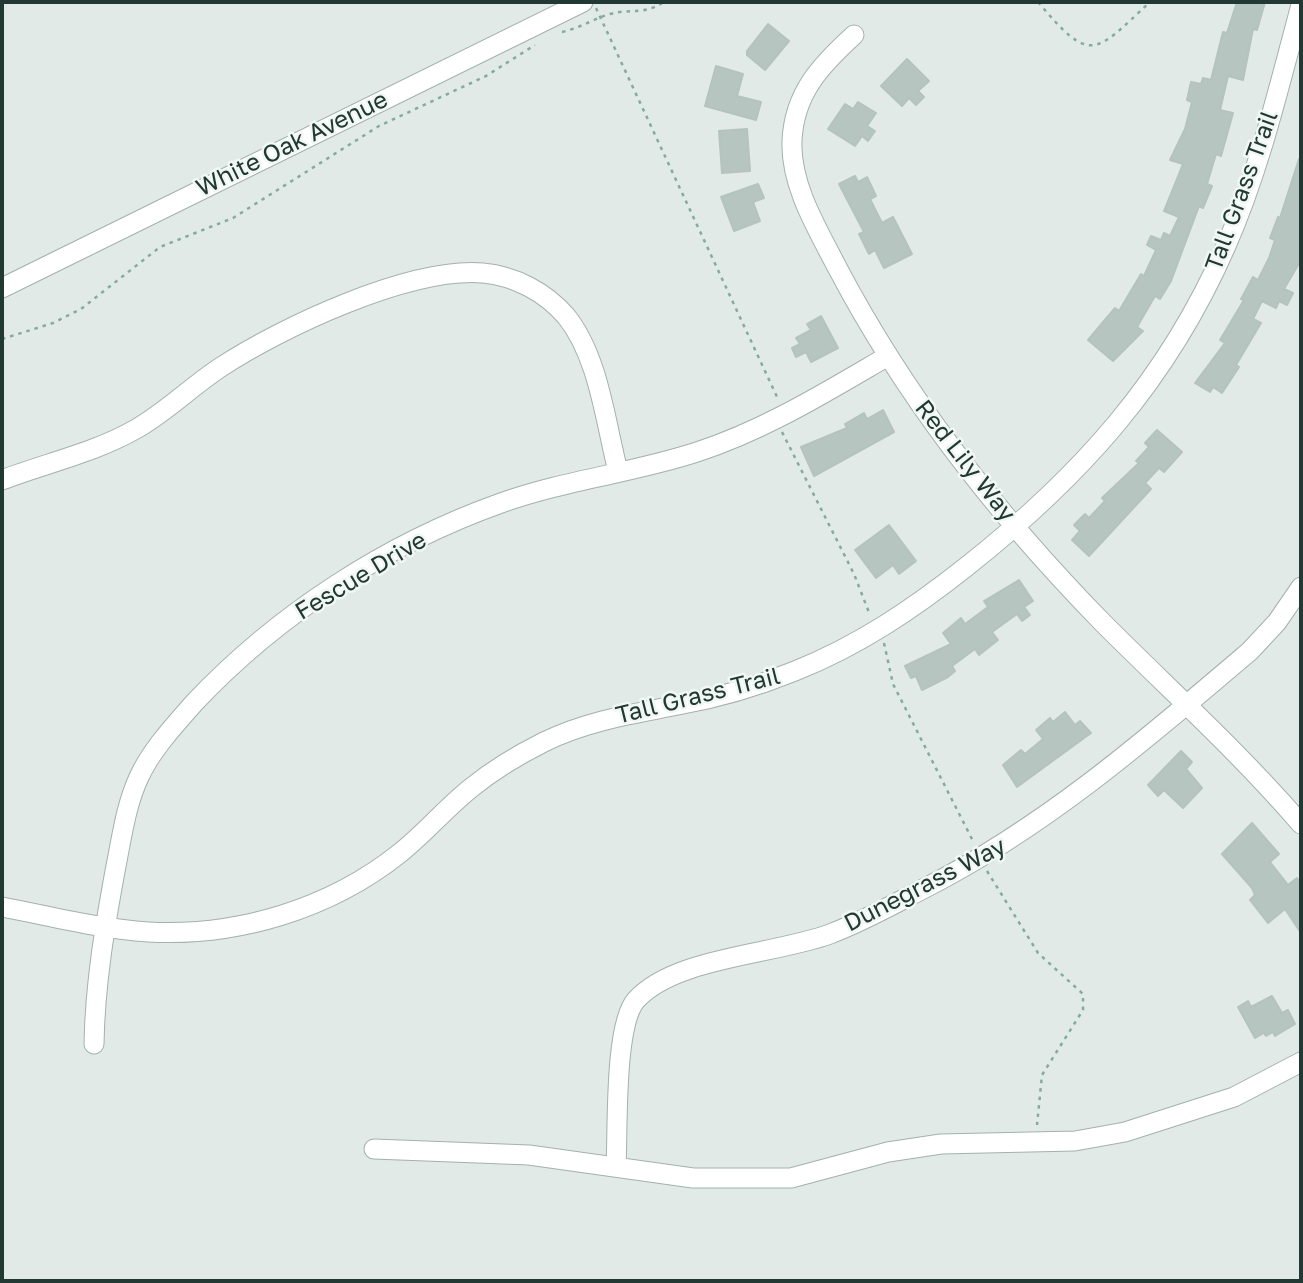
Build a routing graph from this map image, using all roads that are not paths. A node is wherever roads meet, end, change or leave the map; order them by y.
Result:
1 (583, 2) edge
2 (1301, 5) edge
3 (854, 35) dead end
4 (2, 288) edge
5 (888, 356) junction
6 (618, 471) junction
7 (2, 480) edge
8 (1017, 526) junction
9 (1301, 587) edge
10 (1186, 704) junction
11 (1301, 824) edge
12 (2, 907) edge
13 (105, 926) junction
14 (94, 1044) dead end
15 (1301, 1062) edge
16 (374, 1149) dead end
17 (616, 1167) junction

1 - 4 street, White Oak Avenue
2 - 8 street, Tall Grass Trail
3 - 5 street, Red Lily Way
5 - 6 street, Fescue Drive
5 - 8 street, Red Lily Way
6 - 7 street
6 - 13 street, Fescue Drive
8 - 10 street, Red Lily Way
8 - 13 street, Tall Grass Trail
9 - 10 street, Dunegrass Way
10 - 11 street, Red Lily Way
10 - 17 street, Dunegrass Way
12 - 13 street, Tall Grass Trail
13 - 14 street, Fescue Drive
15 - 17 street
16 - 17 street

